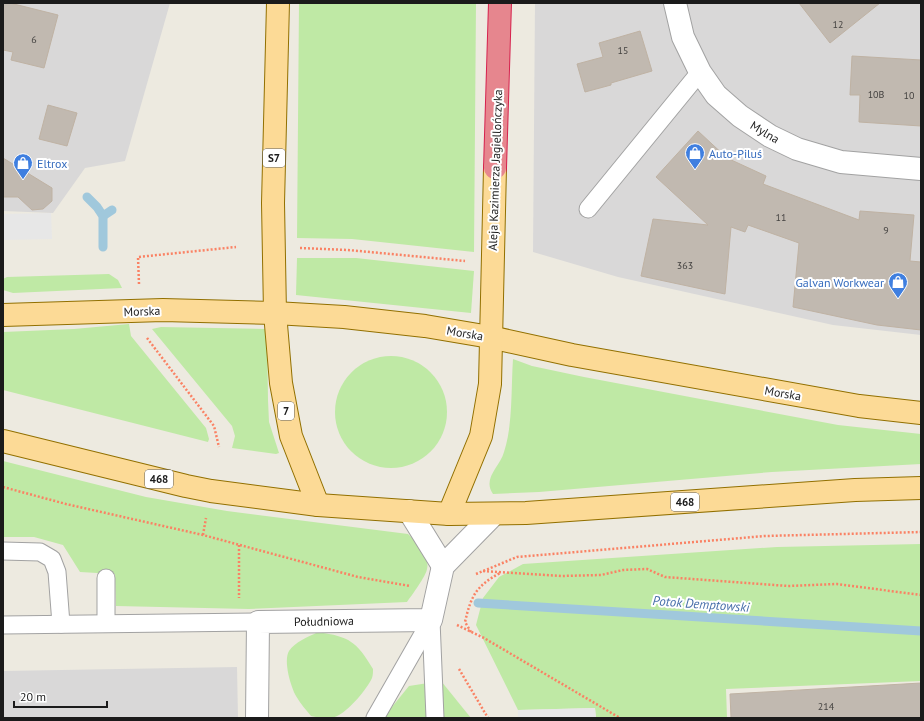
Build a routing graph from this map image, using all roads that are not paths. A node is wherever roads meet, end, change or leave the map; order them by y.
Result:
1 (278, 3) edge
2 (500, 3) edge
3 (675, 3) edge
4 (700, 72) junction
5 (495, 168) joint
6 (921, 169) edge
7 (588, 209) dead end
8 (275, 313) junction
9 (3, 316) edge
10 (490, 337) junction
11 (921, 413) edge
12 (3, 440) edge
13 (921, 488) edge
14 (318, 506) junction
15 (409, 511) junction
16 (450, 514) junction
17 (494, 514) junction
18 (3, 551) edge
19 (443, 566) junction
20 (106, 578) dead end
21 (431, 620) junction
22 (258, 622) junction
23 (106, 623) junction
24 (62, 624) junction
25 (3, 625) edge
26 (257, 718) edge
27 (375, 718) edge
28 (435, 718) edge

1 - 8 main road, S7
2 - 5 highway, Aleja Kazimierza Jagiellończyka
3 - 4 street, Mylna
4 - 6 street, Mylna
4 - 7 lane
5 - 10 main road, Aleja Kazimierza Jagiellończyka
8 - 9 main road, Morska
8 - 10 main road, Morska
8 - 14 main road, 7
10 - 11 main road, Morska
10 - 16 main road, Aleja Kazimierza Jagiellończyka
12 - 14 main road, 468
13 - 17 main road, 468
14 - 15 main road, 468
15 - 16 main road, 468
15 - 19 street
16 - 17 main road, 468
17 - 19 street
18 - 24 lane
19 - 21 street
20 - 23 lane
21 - 22 street, Południowa
21 - 27 lane
21 - 28 lane
22 - 23 lane
22 - 26 street
23 - 24 lane
24 - 25 lane

